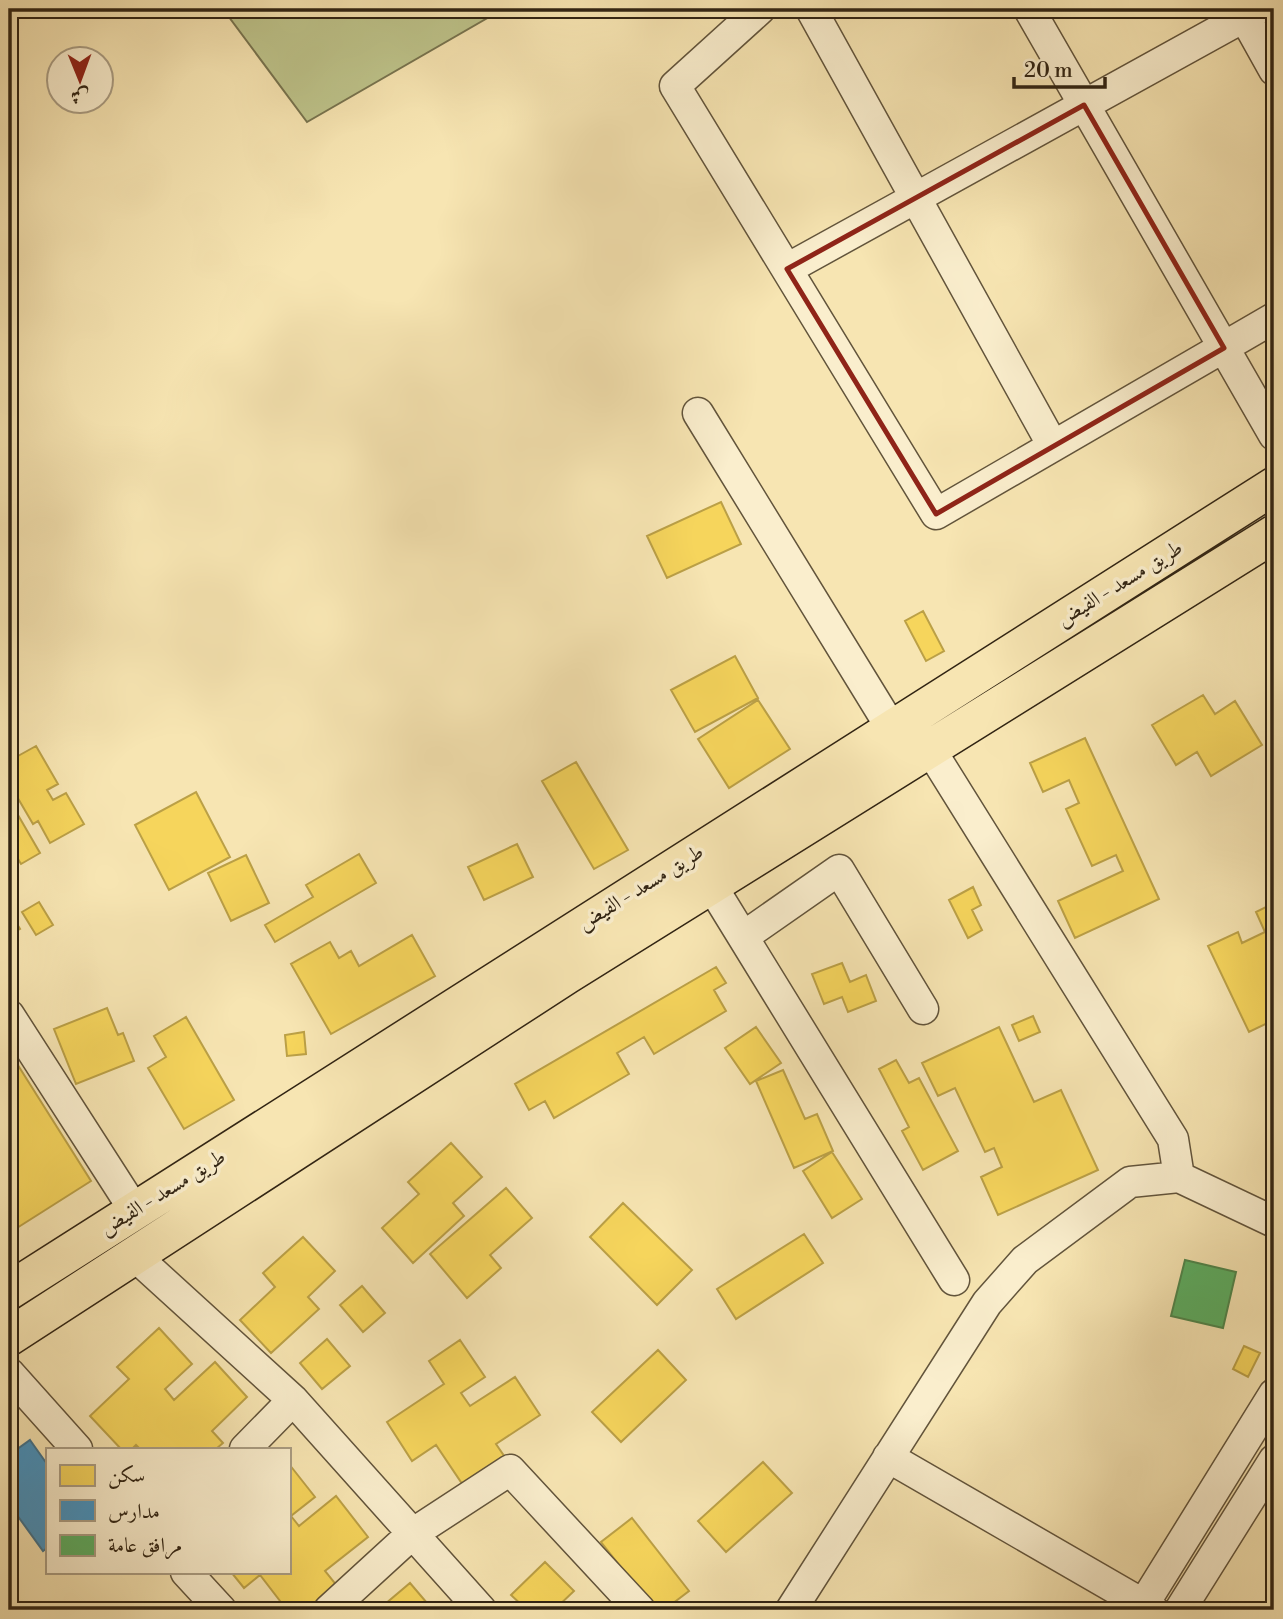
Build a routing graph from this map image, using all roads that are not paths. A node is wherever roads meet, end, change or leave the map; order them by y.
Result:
1 (761, 9) edge
2 (811, 9) edge
3 (1029, 9) edge
4 (1247, 11) edge
5 (1274, 70) edge
6 (1084, 105) junction
7 (916, 197) junction
8 (787, 269) junction
9 (1274, 318) edge
10 (1224, 348) junction
11 (698, 413) dead end
12 (1274, 435) edge
13 (1054, 446) junction
14 (1274, 486) edge
15 (1274, 534) edge
16 (892, 729) junction
17 (930, 749) junction
18 (711, 886) junction
19 (743, 937) junction
20 (923, 1009) dead end
21 (9, 1015) edge
22 (1179, 1177) junction
23 (135, 1211) junction
24 (1274, 1222) edge
25 (135, 1256) junction
26 (954, 1280) dead end
27 (9, 1291) edge
28 (9, 1337) edge
29 (9, 1373) edge
30 (1274, 1394) edge
31 (293, 1400) junction
32 (75, 1448) edge
33 (246, 1448) edge
34 (888, 1457) junction
35 (1274, 1460) edge
36 (412, 1534) junction
37 (188, 1574) edge
38 (1146, 1608) edge
39 (221, 1610) edge
40 (329, 1610) edge
41 (481, 1610) edge
42 (640, 1610) edge
43 (791, 1610) edge
44 (1180, 1610) edge

1 - 8 street
2 - 7 street
3 - 6 street
4 - 5 street
4 - 6 street
6 - 7 street
6 - 10 street
7 - 8 street
7 - 13 street
8 - 13 street
9 - 10 street
10 - 12 street
10 - 13 street
11 - 16 street
14 - 16 main road, طريق مسعد - الفيض
15 - 17 main road, طريق مسعد - الفيض
16 - 23 main road, طريق مسعد - الفيض
17 - 18 main road, طريق مسعد - الفيض
17 - 22 street
18 - 19 street
18 - 25 main road, طريق مسعد - الفيض
19 - 20 street
19 - 26 street
21 - 23 street
22 - 24 street
22 - 34 street
23 - 27 main road, طريق مسعد - الفيض
25 - 28 main road, طريق مسعد - الفيض
25 - 31 street
29 - 32 street
30 - 38 street
31 - 33 street
31 - 36 street
34 - 38 street
34 - 43 street
35 - 44 street
36 - 40 street
36 - 41 street
36 - 42 street
37 - 39 street

